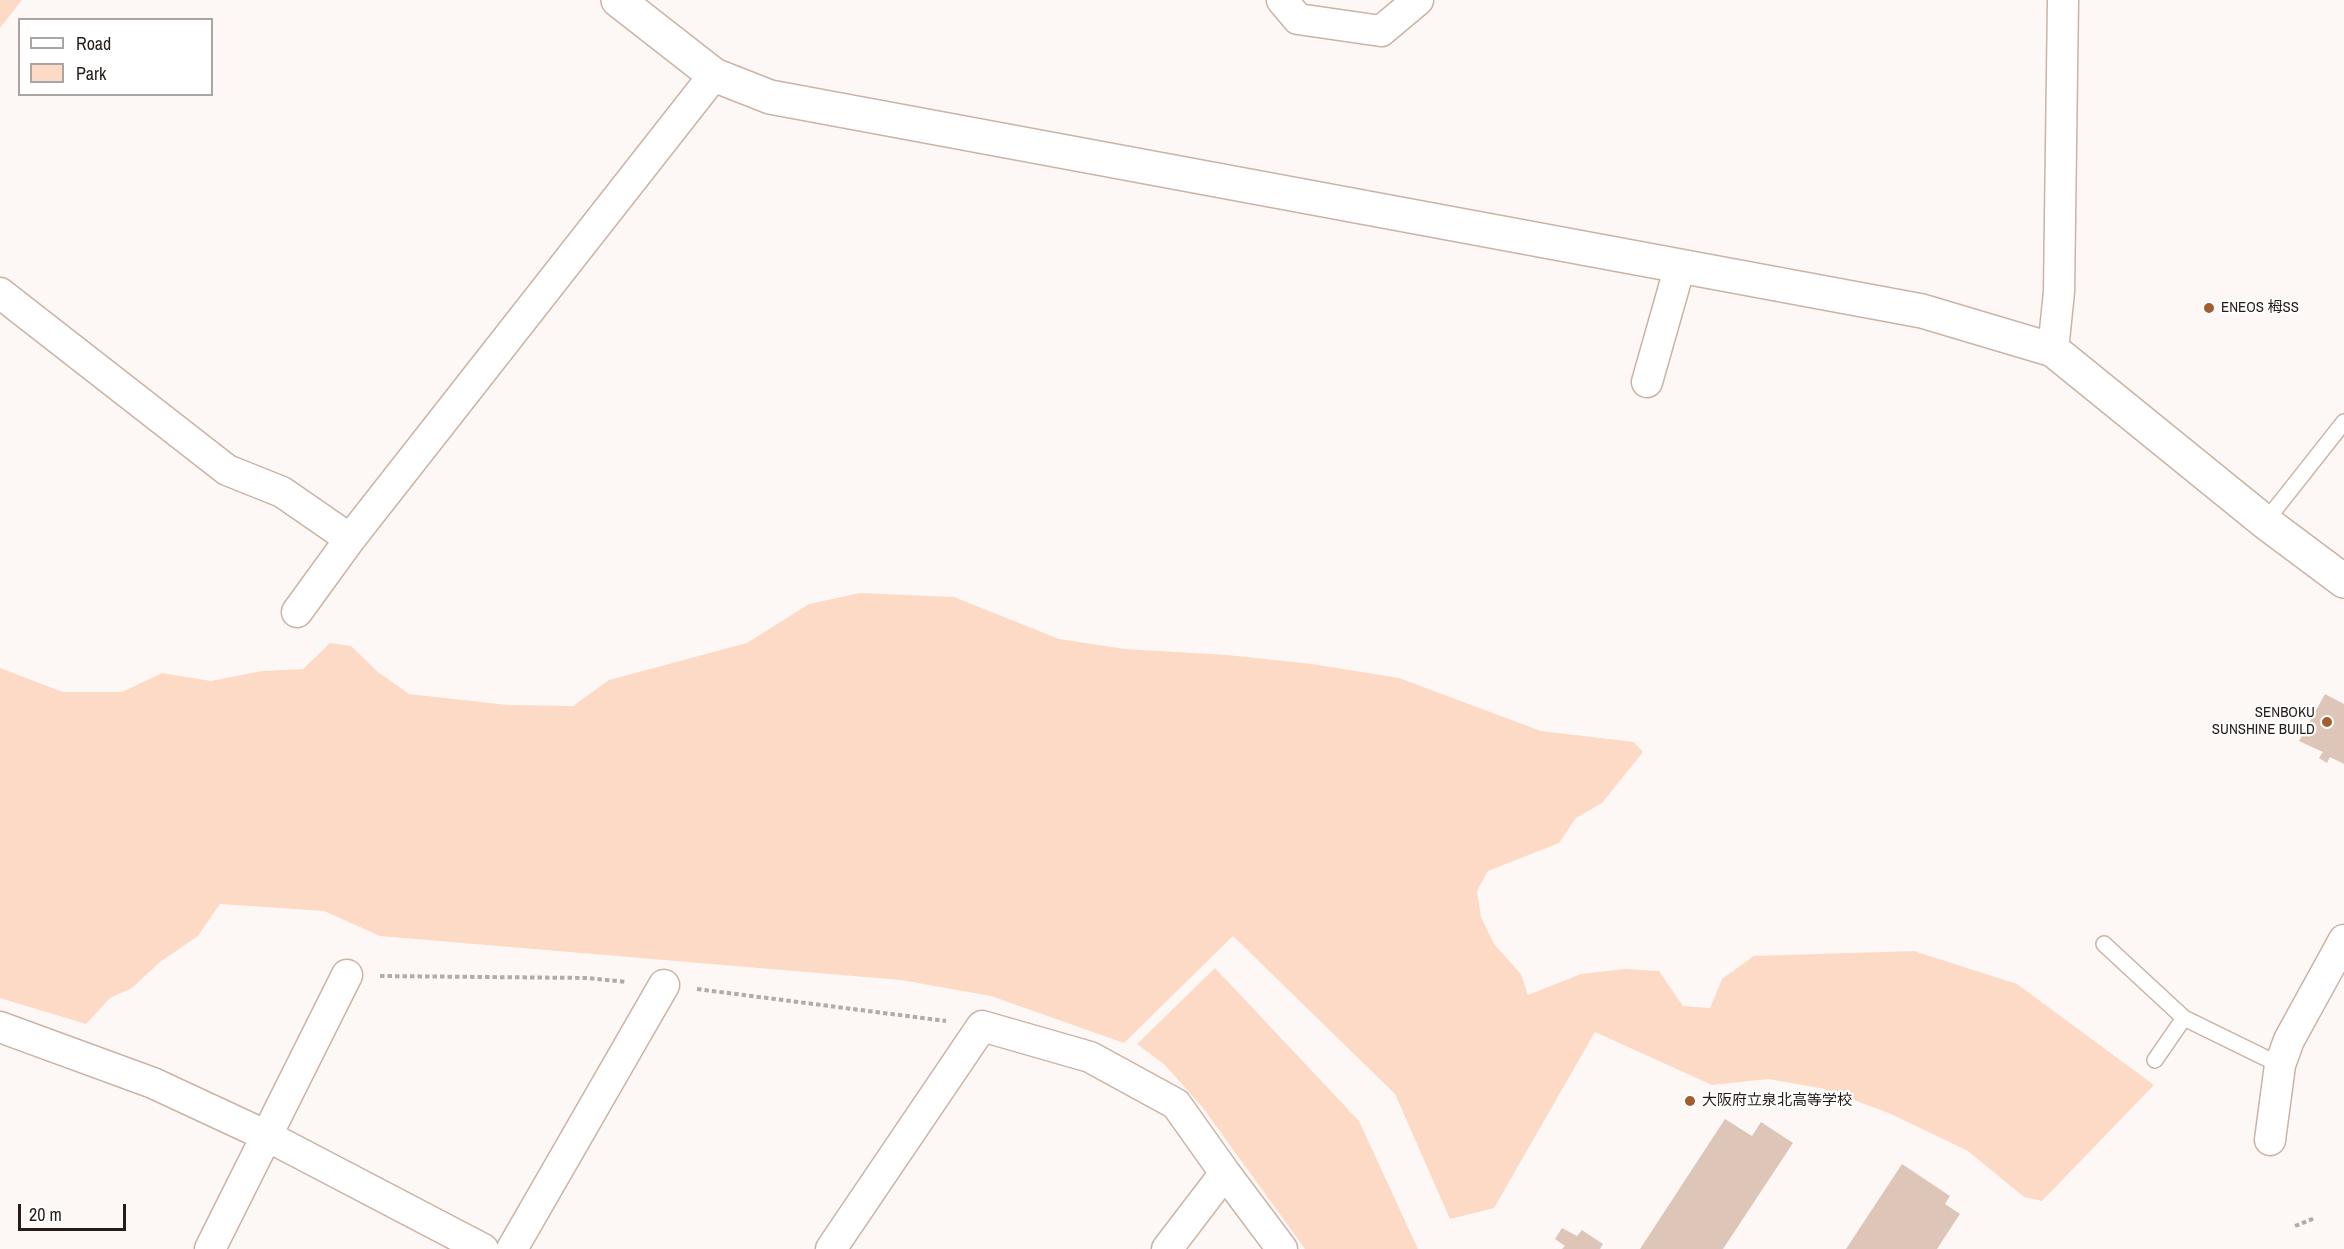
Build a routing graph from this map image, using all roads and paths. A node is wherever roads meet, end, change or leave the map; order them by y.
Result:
1 (618, 0) edge
2 (1282, 0) edge
3 (1418, 0) edge
4 (2063, 0) edge
5 (714, 75) junction
6 (1680, 266) junction
7 (0, 293) edge
8 (2053, 350) junction
9 (1647, 382) dead end
10 (2344, 422) edge
11 (2265, 522) junction
12 (350, 539) junction
13 (2344, 581) edge
14 (297, 612) dead end
15 (2104, 944) dead end
16 (2340, 959) edge
17 (347, 975) dead end
18 (664, 985) dead end
19 (2184, 1018) junction
20 (0, 1027) edge
21 (2155, 1060) dead end
22 (2280, 1065) junction
23 (267, 1136) junction
24 (2270, 1140) dead end
25 (1225, 1173) junction
26 (2315, 1218) dead end
27 (2295, 1226) dead end
28 (210, 1249) edge
29 (483, 1249) edge
30 (512, 1249) edge
31 (831, 1249) edge
32 (1167, 1249) edge
33 (1282, 1249) edge

1 - 5 street
2 - 3 street
4 - 8 street
5 - 6 street
5 - 12 street
6 - 8 street
6 - 9 street
7 - 12 street
8 - 11 street
10 - 11 lane
11 - 13 street
12 - 14 street
15 - 19 lane
16 - 22 street
17 - 23 street
18 - 30 street
19 - 21 lane
19 - 22 lane
20 - 23 street
22 - 24 street
23 - 28 street
23 - 29 street
25 - 31 street
25 - 32 street
25 - 33 street
26 - 27 path

